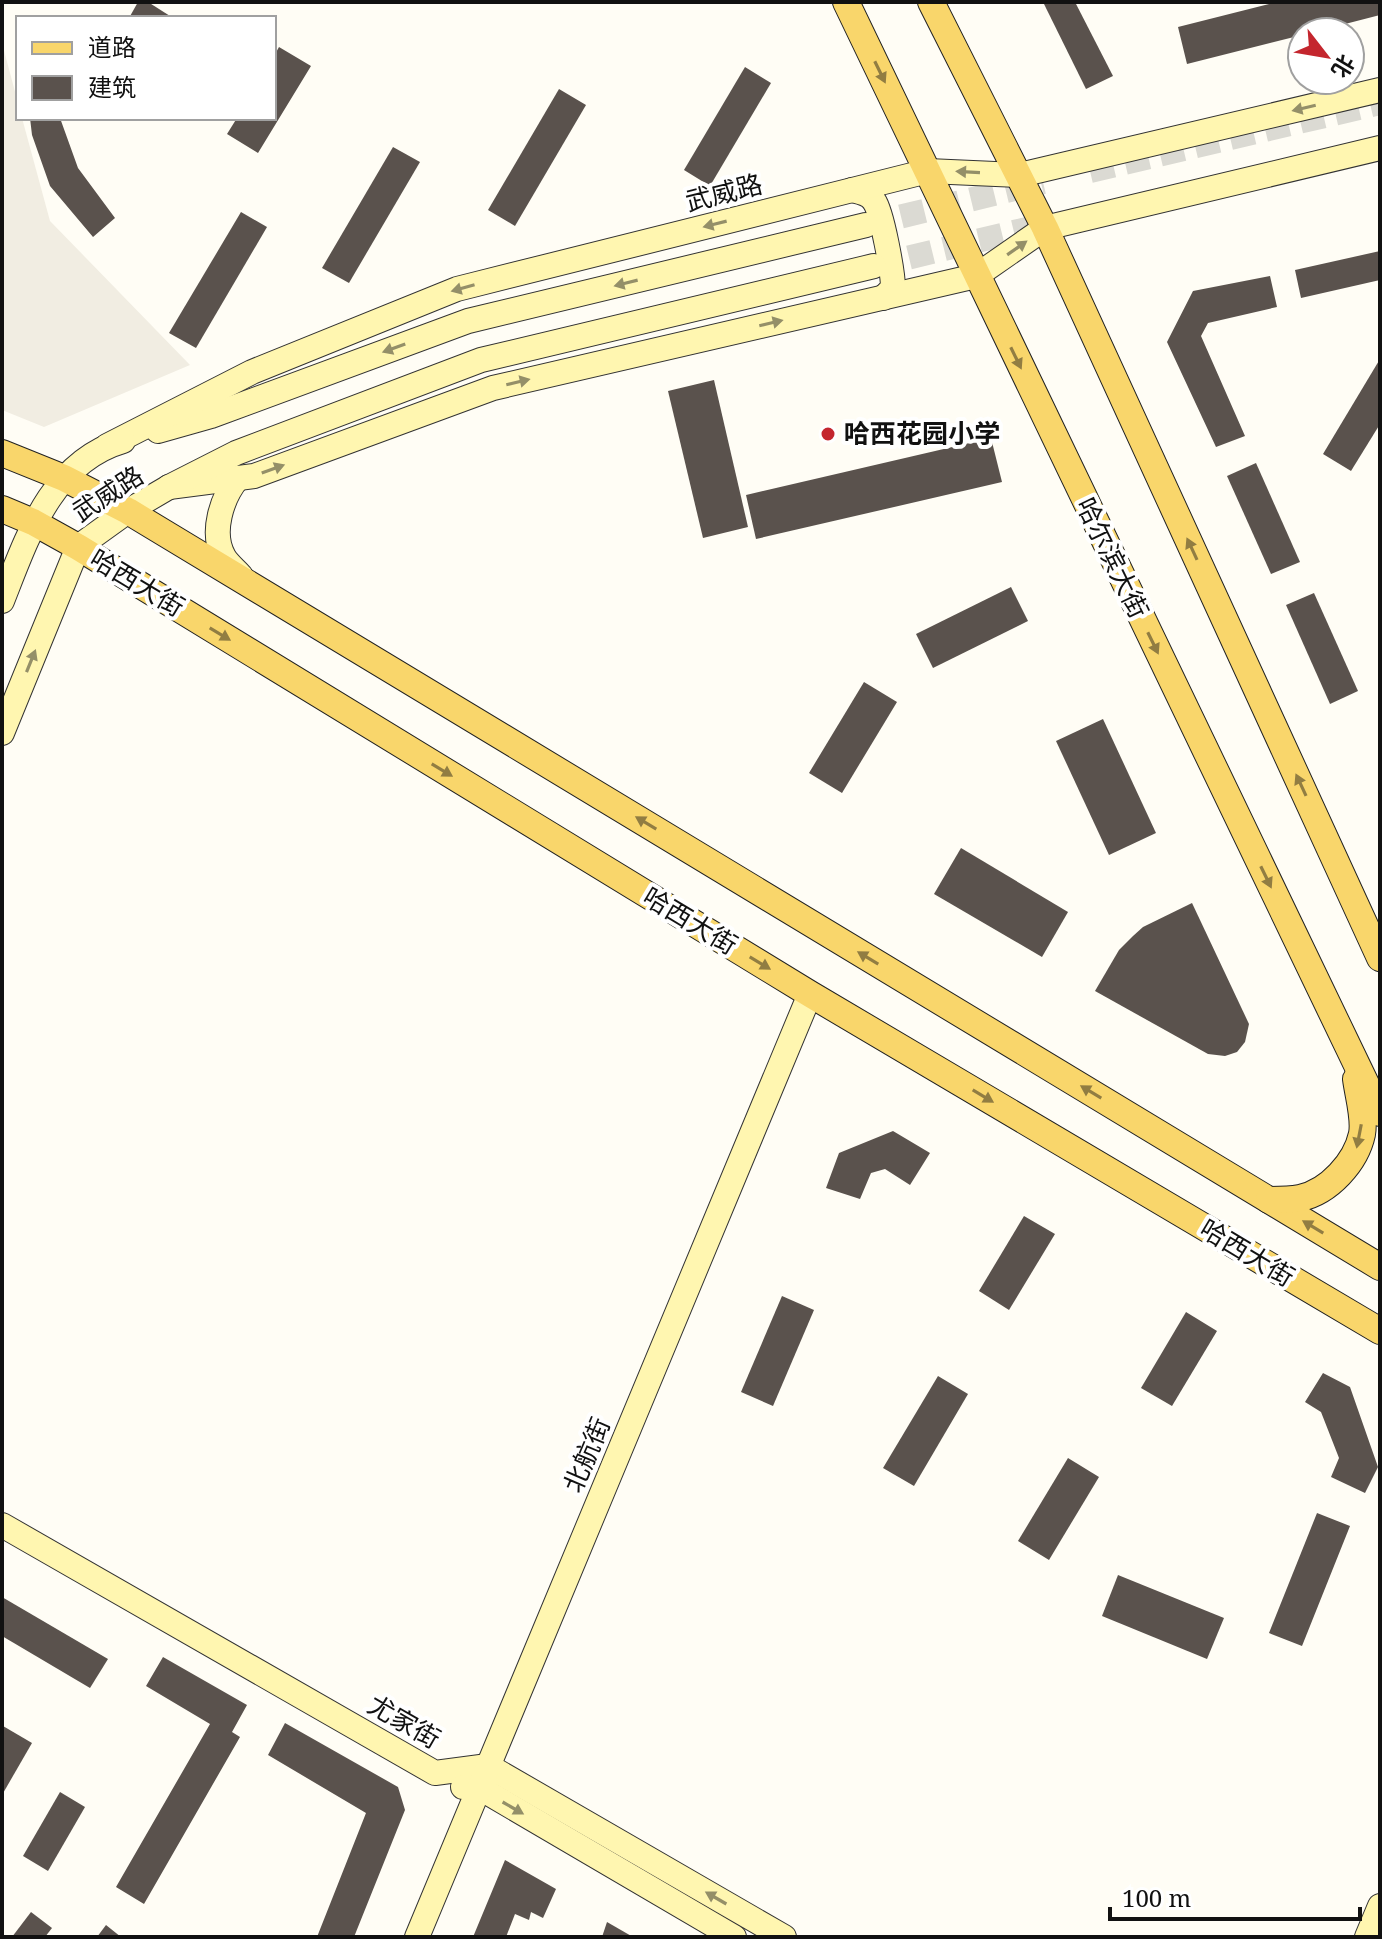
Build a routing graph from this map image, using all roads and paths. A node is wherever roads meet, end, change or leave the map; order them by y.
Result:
1 (846, 2) edge
2 (931, 2) edge
3 (1380, 90) edge
4 (1380, 148) edge
5 (928, 171) junction
6 (1020, 175) junction
7 (852, 190) junction
8 (866, 225) tunnel mouth
9 (1045, 228) junction
10 (874, 266) tunnel mouth
11 (976, 276) junction
12 (883, 298) junction
13 (107, 446) junction
14 (2, 453) edge
15 (64, 478) junction
16 (238, 478) junction
17 (169, 487) junction
18 (2, 509) edge
19 (128, 511) junction
20 (33, 522) junction
21 (78, 547) junction
22 (248, 583) junction
23 (2, 601) edge
24 (2, 733) edge
25 (1380, 958) edge
26 (810, 994) junction
27 (1354, 1059) junction
28 (1380, 1113) edge
29 (1269, 1200) junction
30 (1380, 1267) edge
31 (1380, 1331) edge
32 (2, 1525) edge
33 (2, 1540) edge
34 (483, 1776) junction
35 (1380, 1906) edge
36 (417, 1937) edge
37 (734, 1937) edge
38 (784, 1937) edge
39 (1367, 1937) edge

1 -> 5 main road, 哈尔滨大街
2 - 6 main road
3 -> 6 main road, 武威路
4 - 9 main road, 武威路
6 -> 5 main road, 武威路
5 - 7 main road, 武威路
5 - 11 main road, 哈尔滨大街
6 - 9 main road
7 - 12 main road
7 -> 13 main road, 武威路
8 -> 13 main road, 武威路
11 -> 9 main road, 武威路
25 -> 9 main road
10 - 17 main road, 武威路
11 - 12 main road, 武威路
11 -> 27 main road, 哈尔滨大街
16 -> 12 main road, 武威路
13 - 15 main road, 武威路
14 - 15 main road
15 - 19 main road
15 - 20 main road, 武威路
16 - 17 main road, 武威路
16 - 22 main road
17 - 19 main road, 武威路
18 - 20 main road, 哈西大街
19 - 21 main road, 武威路
19 - 22 main road
20 - 21 main road, 哈西大街
20 - 23 main road, 武威路
24 -> 21 main road
21 -> 26 main road, 哈西大街
29 -> 22 main road
26 -> 31 main road, 哈西大街
26 - 34 main road, 北航街
27 - 28 main road, 哈尔滨大街
27 -> 29 main road
30 -> 29 main road
32 - 34 main road, 尤家街
33 - 34 main road, 尤家街
34 - 36 main road, 北航街
34 -> 37 main road, 尤家街
38 -> 34 main road, 尤家街
35 - 39 main road

